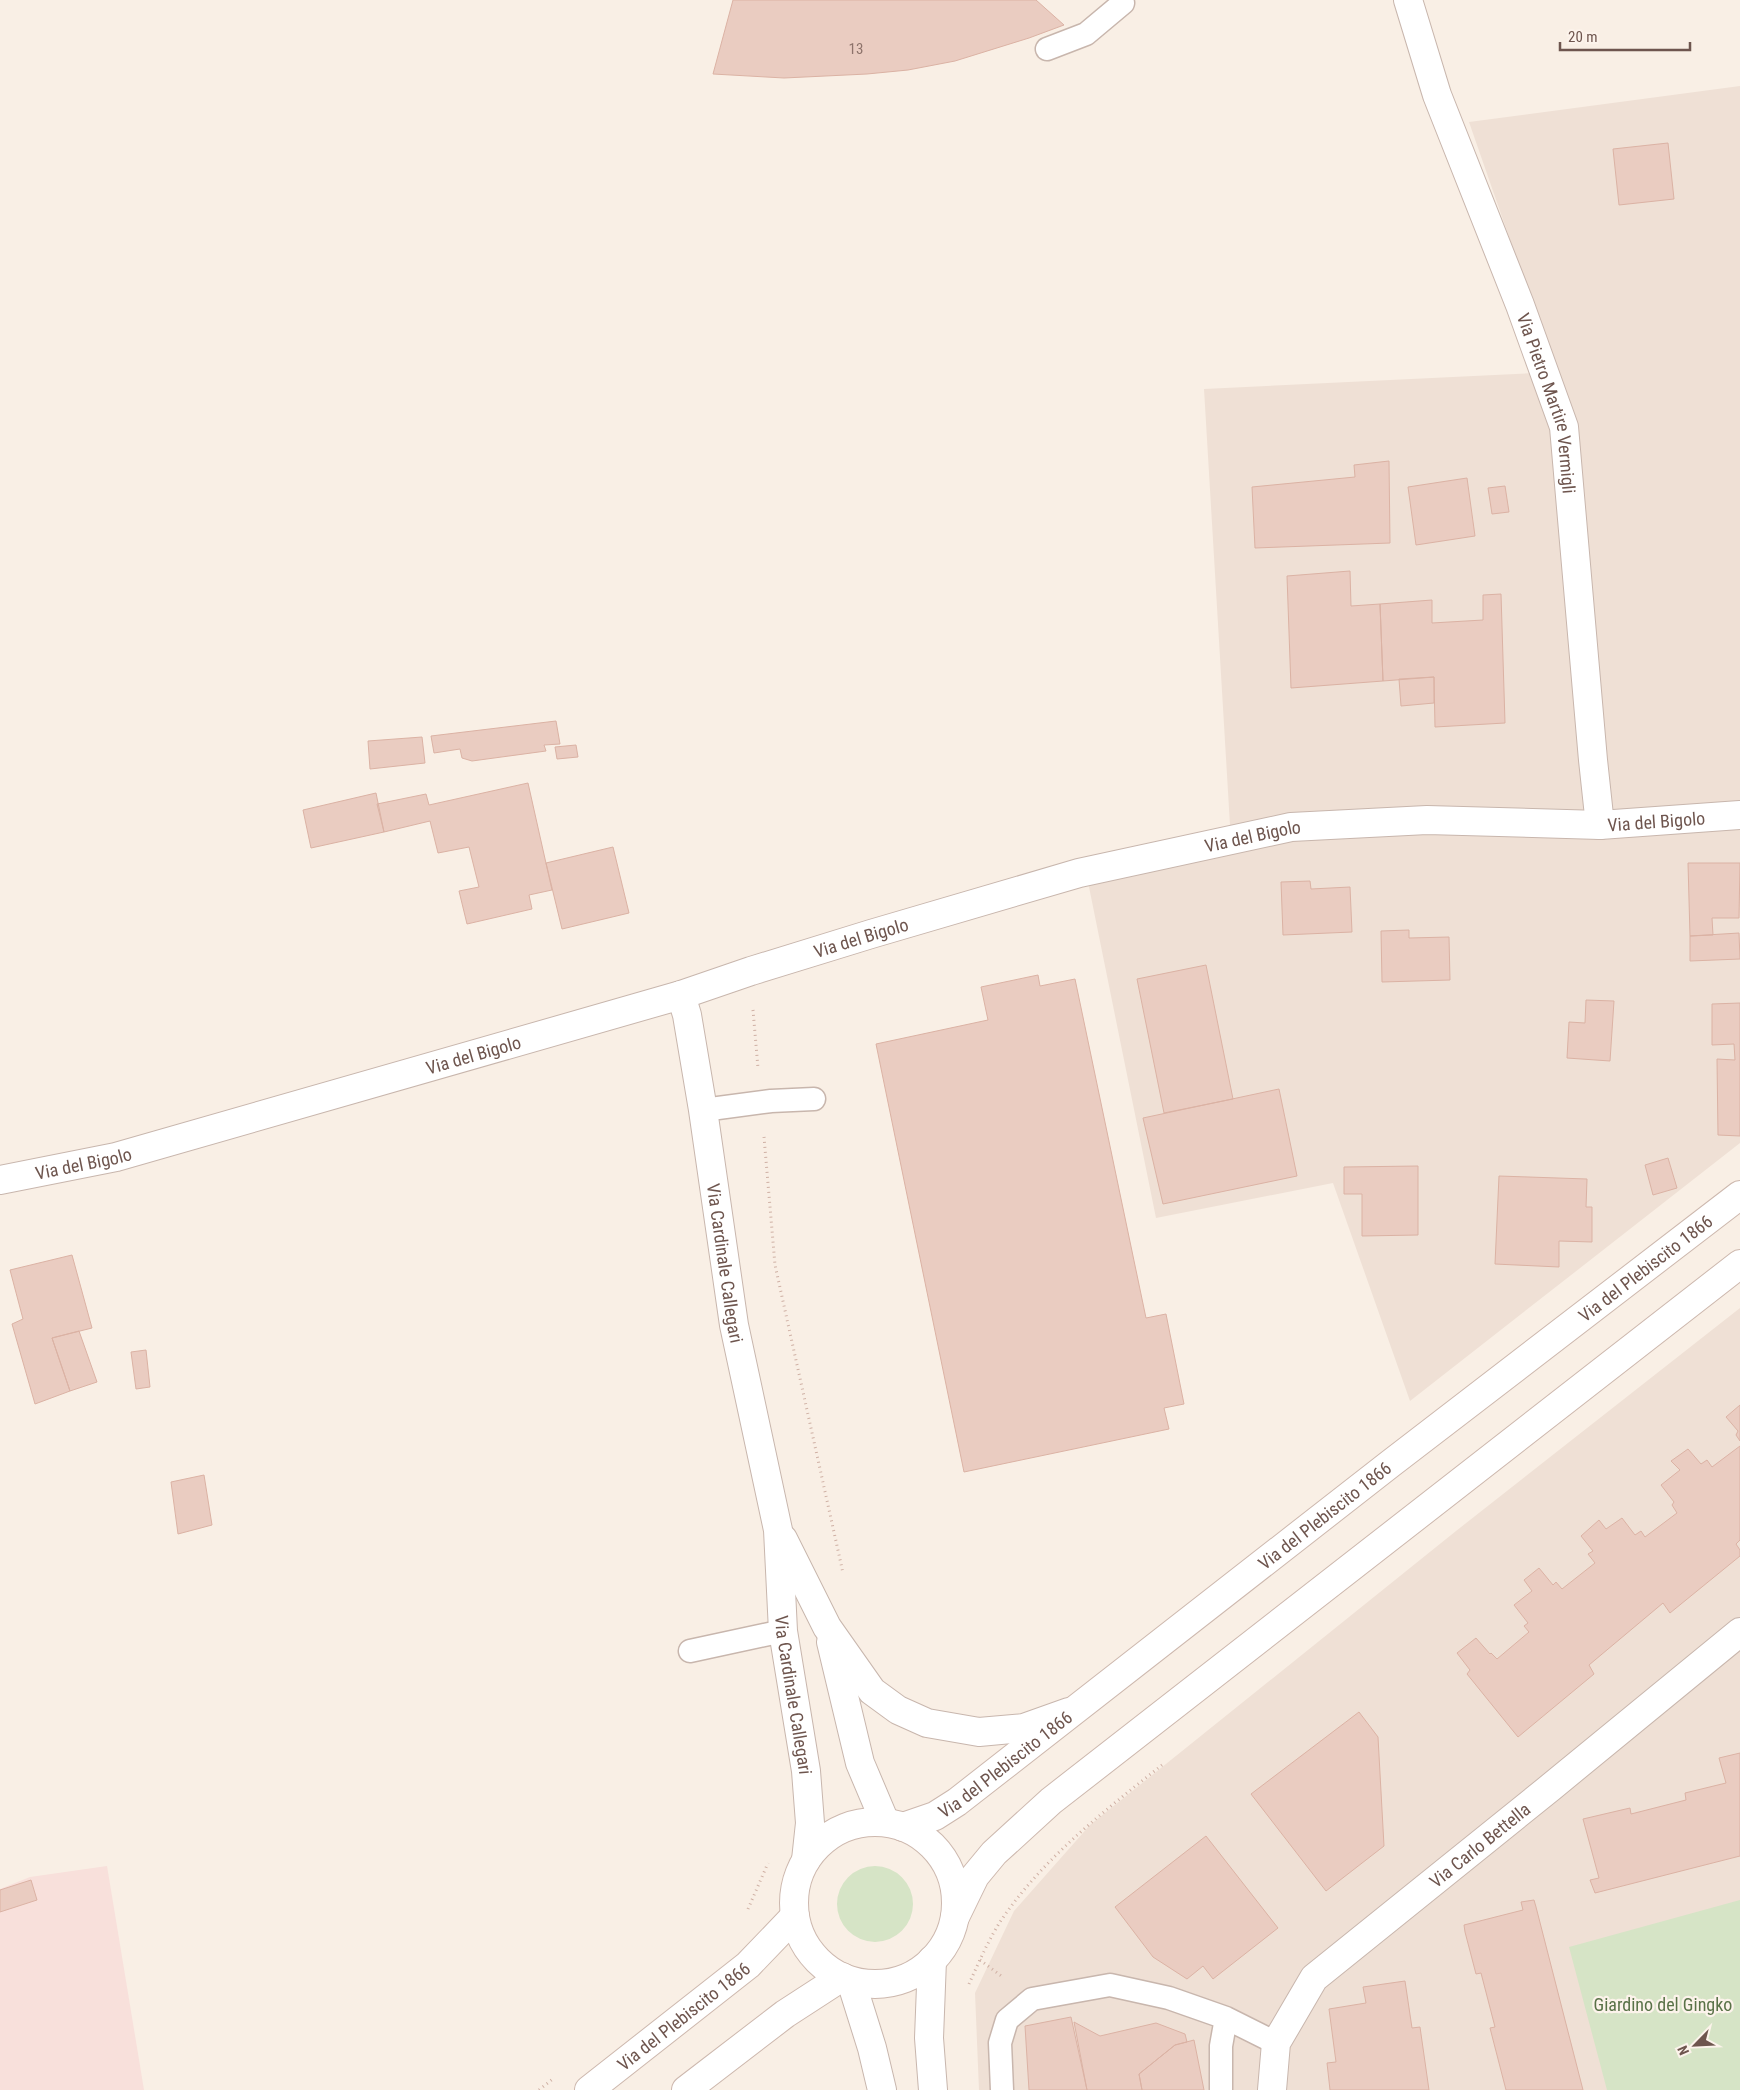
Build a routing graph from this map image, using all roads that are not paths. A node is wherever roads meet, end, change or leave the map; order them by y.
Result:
1 (1408, 0) edge
2 (1123, 3) dead end
3 (1047, 49) dead end
4 (1740, 814) edge
5 (1600, 825) junction
6 (681, 995) junction
7 (814, 1099) dead end
8 (703, 1110) junction
9 (0, 1180) edge
10 (1740, 1195) edge
11 (1740, 1264) edge
12 (778, 1530) junction
13 (827, 1627) junction
14 (783, 1631) junction
15 (1740, 1632) edge
16 (690, 1651) dead end
17 (1073, 1711) junction
18 (894, 1824) junction
19 (806, 1860) junction
20 (795, 1916) junction
21 (955, 1918) junction
22 (932, 1960) junction
23 (846, 1979) junction
24 (1226, 2018) junction
25 (1276, 2043) junction
26 (589, 2090) edge
27 (686, 2090) edge
28 (882, 2090) edge
29 (933, 2090) edge
30 (1002, 2090) edge
31 (1221, 2090) edge
32 (1272, 2090) edge

1 - 5 street, Via Pietro Martire Vermigli
2 - 3 lane
4 - 5 street, Via del Bigolo
5 - 6 street, Via del Bigolo
6 - 8 street, Via Cardinale Callegari
6 - 9 street, Via del Bigolo
7 - 8 lane
8 - 12 street, Via Cardinale Callegari
10 - 17 street, Via del Plebiscito 1866
11 - 21 street
12 - 13 street, Via Cardinale Callegari
12 - 14 street, Via Cardinale Callegari
13 - 17 street, Via Cardinale Callegari
13 - 18 street, Via Cardinale Callegari
14 - 16 lane
14 - 19 street, Via Cardinale Callegari
15 - 25 street, Via Carlo Bettella
17 - 18 street, Via del Plebiscito 1866
18 - 19 street
18 - 21 street
19 - 20 street
20 - 23 street
20 - 26 street, Via del Plebiscito 1866
21 - 22 street
22 - 23 street
22 - 29 street
23 - 27 street
23 - 28 street
24 - 25 lane
24 - 30 lane
24 - 31 lane
25 - 32 street, Via Carlo Bettella

